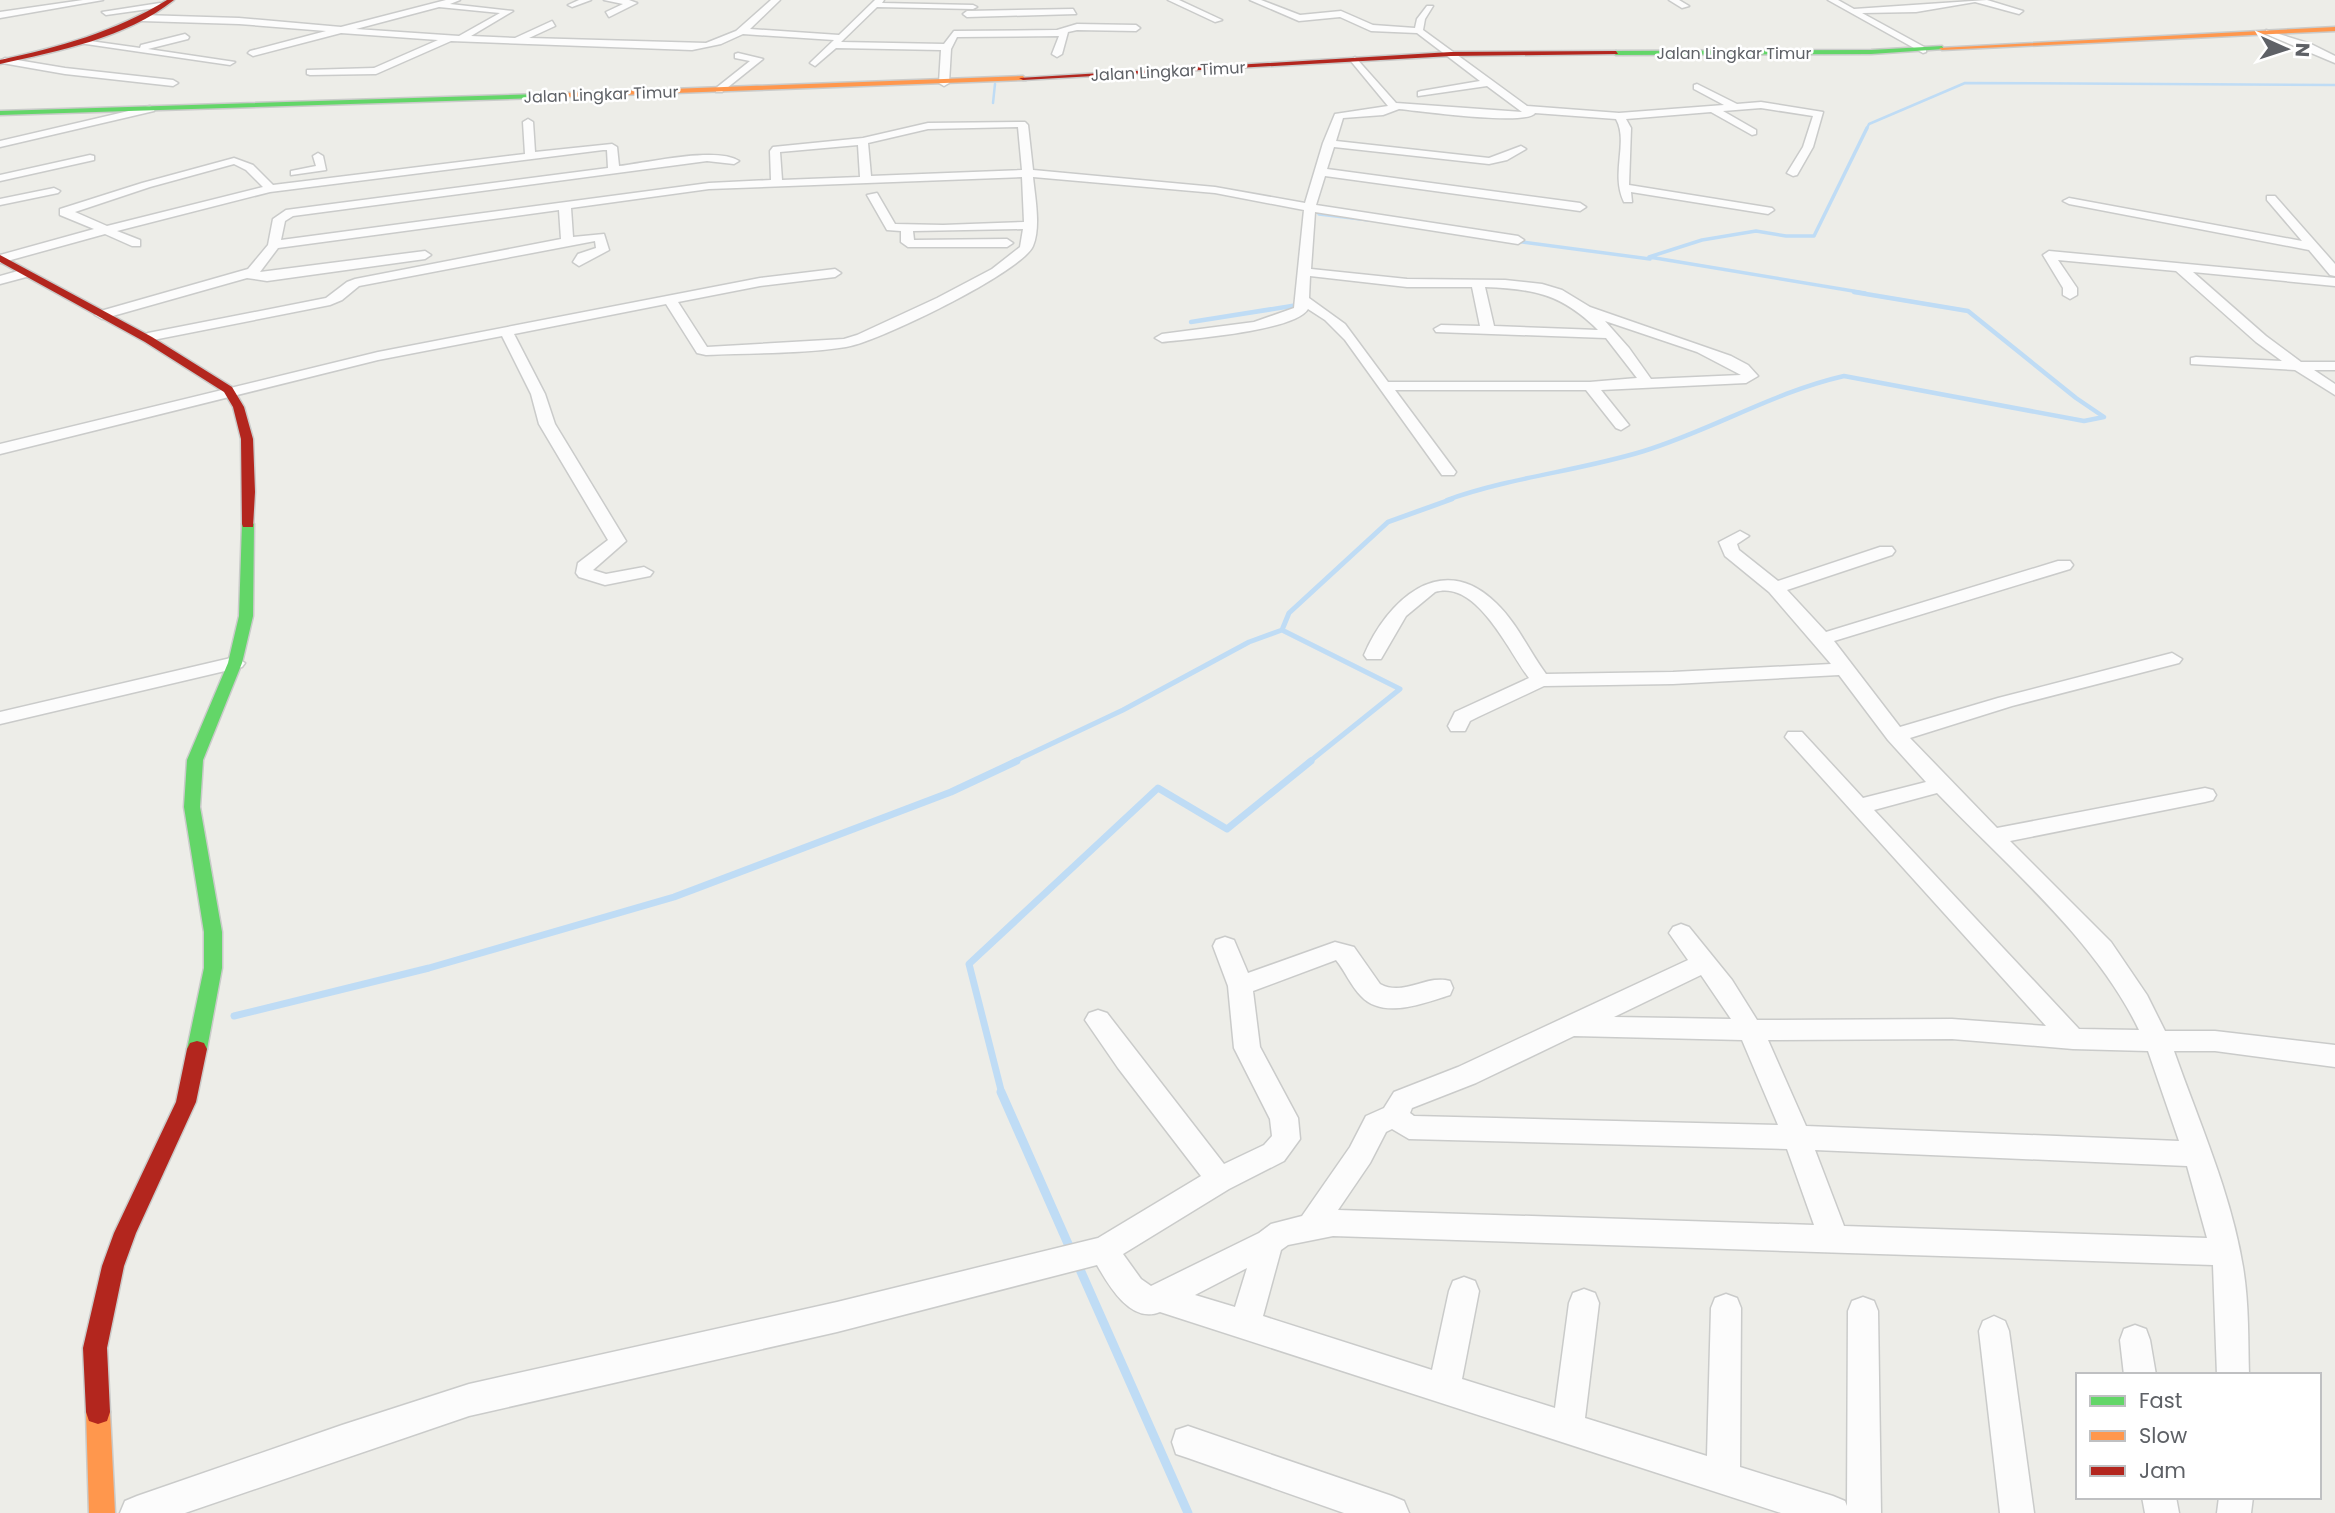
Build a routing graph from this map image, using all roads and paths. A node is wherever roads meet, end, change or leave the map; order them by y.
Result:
1 (99, 0) edge
2 (456, 0) edge
3 (509, 0) edge
4 (587, 0) edge
5 (608, 0) edge
6 (776, 0) edge
7 (1172, 0) edge
8 (1254, 0) edge
9 (1673, 0) edge
10 (1832, 0) edge
11 (1932, 0) edge
12 (1968, 0) edge
13 (1978, 0) edge
14 (2009, 0) edge
15 (168, 2) edge
16 (878, 2) edge
17 (1947, 4) junction
18 (440, 5) junction
19 (572, 5) dead end
20 (1685, 6) dead end
21 (973, 7) edge
22 (2033, 7) dead end
23 (484, 8) junction
24 (1430, 8) dead end
25 (1855, 11) junction
26 (2020, 11) dead end
27 (106, 12) dead end
28 (1073, 12) dead end
29 (0, 15) edge
30 (609, 15) dead end
31 (142, 18) junction
32 (459, 20) dead end
33 (1218, 20) dead end
34 (552, 24) dead end
35 (446, 26) dead end
36 (1136, 28) dead end
37 (2335, 29) edge
38 (743, 31) junction
39 (1419, 31) junction
40 (340, 32) junction
41 (1060, 32) junction
42 (2269, 32) junction
43 (954, 34) junction
44 (185, 37) dead end
45 (421, 37) junction
46 (455, 38) junction
47 (516, 41) junction
48 (838, 41) junction
49 (83, 43) junction
50 (947, 47) junction
51 (132, 50) junction
52 (1923, 50) junction
53 (253, 53) dead end
54 (1057, 54) dead end
55 (1451, 54) junction
56 (738, 56) dead end
57 (1355, 60) junction
58 (2335, 60) edge
59 (3, 61) edge
60 (230, 62) dead end
61 (815, 64) dead end
62 (310, 72) dead end
63 (173, 83) dead end
64 (944, 83) junction
65 (1487, 83) junction
66 (1697, 87) dead end
67 (719, 90) junction
68 (1420, 94) dead end
69 (155, 107) junction
70 (1394, 107) junction
71 (1735, 107) junction
72 (1525, 109) junction
73 (1713, 109) junction
74 (0, 113) edge
75 (1619, 116) junction
76 (528, 122) dead end
77 (1752, 132) dead end
78 (863, 141) junction
79 (1328, 143) junction
80 (0, 145) edge
81 (1521, 149) dead end
82 (530, 155) junction
83 (318, 156) dead end
84 (90, 158) dead end
85 (734, 160) dead end
86 (614, 170) junction
87 (1321, 172) junction
88 (1028, 173) junction
89 (1793, 173) dead end
90 (288, 174) dead end
91 (126, 175) dead end
92 (275, 176) dead end
93 (0, 178) edge
94 (262, 178) junction
95 (866, 180) junction
96 (146, 185) junction
97 (777, 185) junction
98 (270, 190) junction
99 (54, 191) dead end
100 (873, 195) dead end
101 (2271, 198) dead end
102 (2069, 201) dead end
103 (0, 202) edge
104 (565, 207) junction
105 (1580, 207) dead end
106 (1310, 208) junction
107 (1768, 210) dead end
108 (1029, 225) junction
109 (108, 229) junction
110 (907, 229) junction
111 (1518, 240) dead end
112 (567, 241) junction
113 (136, 243) dead end
114 (1007, 243) dead end
115 (274, 245) junction
116 (2314, 247) junction
117 (425, 255) dead end
118 (0, 259) edge
119 (579, 262) dead end
120 (2181, 269) junction
121 (1305, 272) junction
122 (2335, 272) edge
123 (25, 273) junction
124 (835, 273) dead end
125 (248, 274) junction
126 (0, 280) edge
127 (2335, 282) edge
128 (1478, 284) junction
129 (2070, 295) dead end
130 (669, 299) junction
131 (1302, 300) junction
132 (1582, 309) junction
133 (102, 315) junction
134 (1441, 329) dead end
135 (1488, 330) junction
136 (506, 331) junction
137 (1609, 334) junction
138 (148, 337) junction
139 (1161, 338) dead end
140 (2196, 361) dead end
141 (2298, 366) junction
142 (2335, 366) edge
143 (1641, 383) junction
144 (1384, 386) junction
145 (1590, 386) junction
146 (230, 391) junction
147 (2335, 391) edge
148 (1620, 425) dead end
149 (0, 449) edge
150 (1448, 472) dead end
151 (1740, 536) dead end
152 (1886, 551) dead end
153 (2064, 565) dead end
154 (644, 572) dead end
155 (1775, 588) junction
156 (1822, 639) junction
157 (1374, 655) dead end
158 (2172, 659) dead end
159 (235, 663) junction
160 (1845, 669) junction
161 (1541, 680) junction
162 (0, 718) edge
163 (1458, 726) dead end
164 (1895, 735) junction
165 (1795, 737) dead end
166 (1941, 785) junction
167 (2205, 795) dead end
168 (1858, 807) junction
169 (1994, 836) junction
170 (1681, 933) dead end
171 (1225, 946) dead end
172 (1704, 963) junction
173 (1240, 986) junction
174 (1441, 988) dead end
175 (1098, 1020) dead end
176 (1570, 1026) junction
177 (1748, 1030) junction
178 (2073, 1039) junction
179 (2157, 1041) junction
180 (2335, 1056) edge
181 (1394, 1116) junction
182 (1796, 1137) junction
183 (2197, 1154) junction
184 (1219, 1180) junction
185 (1312, 1225) junction
186 (1834, 1240) junction
187 (1269, 1242) junction
188 (1104, 1250) junction
189 (2225, 1252) junction
190 (1464, 1291) dead end
191 (1160, 1298) junction
192 (1584, 1303) dead end
193 (1726, 1308) dead end
194 (1863, 1311) dead end
195 (1245, 1325) junction
196 (1994, 1331) dead end
197 (2135, 1340) dead end
198 (2140, 1373) edge
199 (2233, 1373) edge
200 (1444, 1388) junction
201 (1569, 1428) junction
202 (1188, 1442) dead end
203 (1723, 1478) junction
204 (102, 1513) edge
205 (137, 1513) edge
206 (1392, 1513) edge
207 (1833, 1513) edge
208 (1864, 1513) edge
209 (2017, 1513) edge

1 - 29 street
2 - 18 street
3 - 23 street
4 - 19 street
5 - 30 street
6 - 38 street
7 - 33 street
8 - 39 street
9 - 20 street
10 - 25 street
11 - 17 street
12 - 17 street
13 - 26 street
14 - 22 street
15 - 27 street
15 - 31 main road
16 - 21 street
16 - 48 street
17 - 25 street
18 - 23 street
18 - 40 street
21 - 28 street
21 - 43 street
23 - 32 street
23 - 46 street
24 - 39 street
25 - 52 street
31 - 40 street
31 - 49 main road
34 - 47 street
35 - 45 street
36 - 41 street
37 - 42 main road, Jalan Lingkar Timur
38 - 47 street
38 - 48 street
39 - 55 street
40 - 45 street
40 - 53 street
41 - 43 street
41 - 54 street
42 - 52 main road, Jalan Lingkar Timur
42 - 58 street
43 - 50 street
44 - 51 street
45 - 46 street
46 - 47 street
46 - 62 street
48 - 50 street
48 - 61 street
49 - 51 street
49 - 59 main road
50 - 64 street
51 - 60 street
52 - 55 main road, Jalan Lingkar Timur
55 - 57 main road, Jalan Lingkar Timur
55 - 65 street
56 - 67 street
57 - 64 main road, Jalan Lingkar Timur
57 - 70 street
59 - 63 street
64 - 67 main road, Jalan Lingkar Timur
65 - 68 street
65 - 72 street
66 - 71 street
67 - 69 main road, Jalan Lingkar Timur
69 - 74 main road, Jalan Lingkar Timur
69 - 80 street
70 - 72 street
70 - 79 street
71 - 73 street
71 - 89 street
72 - 75 street
73 - 75 street
73 - 77 street
75 - 107 street
76 - 82 street
78 - 88 street
78 - 95 street
78 - 97 street
79 - 81 street
79 - 87 street
82 - 86 street
82 - 98 street
83 - 90 street
84 - 93 street
85 - 86 street
86 - 115 street
87 - 105 street
87 - 106 street
88 - 95 street
88 - 106 street
88 - 108 street
91 - 96 street
92 - 94 street
94 - 96 street
94 - 98 street
95 - 97 street
96 - 109 street
97 - 104 street
98 - 109 street
99 - 103 street
100 - 110 street
101 - 116 street
102 - 116 street
104 - 112 street
104 - 115 street
106 - 111 street
106 - 121 street
108 - 110 street
108 - 130 street
109 - 113 street
109 - 118 street
110 - 114 street
112 - 119 street
112 - 138 street
115 - 125 street
116 - 122 street
117 - 125 street
118 - 123 main road
120 - 127 street
120 - 129 street
120 - 141 street
121 - 128 street
121 - 131 street
123 - 126 street
123 - 133 main road
124 - 130 street
125 - 133 street
128 - 132 street
128 - 135 street
130 - 136 street
131 - 139 street
131 - 144 street
132 - 137 street
132 - 143 street
133 - 138 main road
134 - 135 street
135 - 137 street
136 - 146 street
136 - 154 street
137 - 143 street
138 - 146 main road
140 - 141 street
141 - 142 street
141 - 147 street
143 - 145 street
144 - 145 street
144 - 150 street
145 - 148 street
146 - 149 street
146 - 159 main road
151 - 155 street
152 - 155 street
153 - 156 street
155 - 156 street
156 - 160 street
157 - 161 street
158 - 164 street
159 - 162 street
159 - 204 main road
160 - 161 street
160 - 164 street
161 - 163 street
164 - 166 street
165 - 168 street
166 - 168 street
166 - 169 street
167 - 169 street
168 - 178 street
169 - 179 street
170 - 172 street
171 - 173 street
172 - 176 street
172 - 177 street
173 - 174 street
173 - 184 street
175 - 184 street
176 - 177 street
176 - 181 street
177 - 178 street
177 - 182 street
178 - 179 street
179 - 180 street
179 - 183 street
181 - 182 street
181 - 185 street
182 - 183 street
182 - 186 street
183 - 189 street
184 - 188 street
185 - 186 street
185 - 187 street
186 - 189 street
187 - 191 street
187 - 195 street
188 - 191 street
188 - 205 street
189 - 199 street
190 - 200 street
191 - 195 street
192 - 201 street
193 - 203 street
194 - 208 street
195 - 200 street
196 - 209 street
197 - 198 street
200 - 201 street
201 - 203 street
202 - 206 street
203 - 207 street

